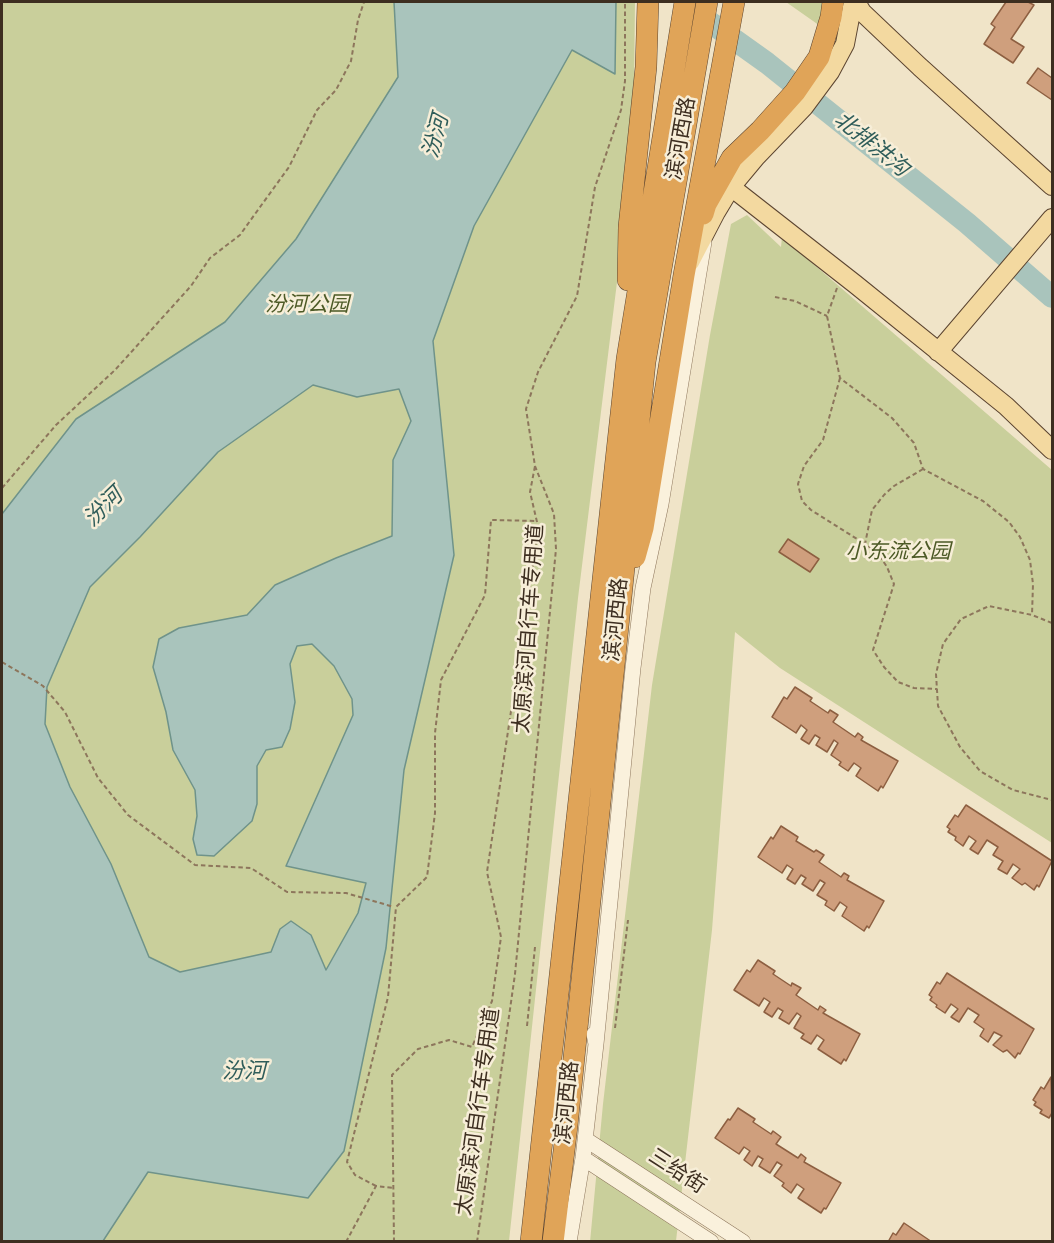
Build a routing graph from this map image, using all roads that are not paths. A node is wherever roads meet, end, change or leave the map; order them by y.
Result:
1 (648, 2) edge
2 (685, 2) edge
3 (706, 2) edge
4 (734, 2) edge
5 (833, 2) edge
6 (855, 2) edge
7 (739, 163) junction
8 (1053, 186) edge
9 (731, 187) junction
10 (1052, 218) edge
11 (706, 230) junction
12 (684, 275) junction
13 (938, 351) junction
14 (627, 359) junction
15 (1053, 450) edge
16 (643, 528) junction
17 (643, 588) junction
18 (616, 633) junction
19 (582, 975) junction
20 (596, 1044) junction
21 (585, 1139) junction
22 (583, 1158) junction
23 (531, 1242) edge
24 (553, 1242) edge
25 (569, 1242) edge
26 (711, 1242) edge
27 (743, 1242) edge

1 - 14 highway
2 - 14 highway, 滨河西路
3 - 18 highway, 滨河西路
4 - 12 highway
5 - 7 highway
6 - 7 main road
6 - 8 main road
7 - 9 main road
7 - 12 highway
9 - 11 main road
9 - 13 main road
10 - 13 main road
11 - 12 main road
11 - 17 street
12 - 16 highway
13 - 15 main road
14 - 23 highway, 滨河西路
16 - 17 street
16 - 18 highway
17 - 20 street
18 - 19 highway, 滨河西路
19 - 20 street
19 - 24 highway, 滨河西路
20 - 21 street
21 - 22 street
21 - 27 street, 三给街
22 - 25 street
22 - 26 street, 三给街

